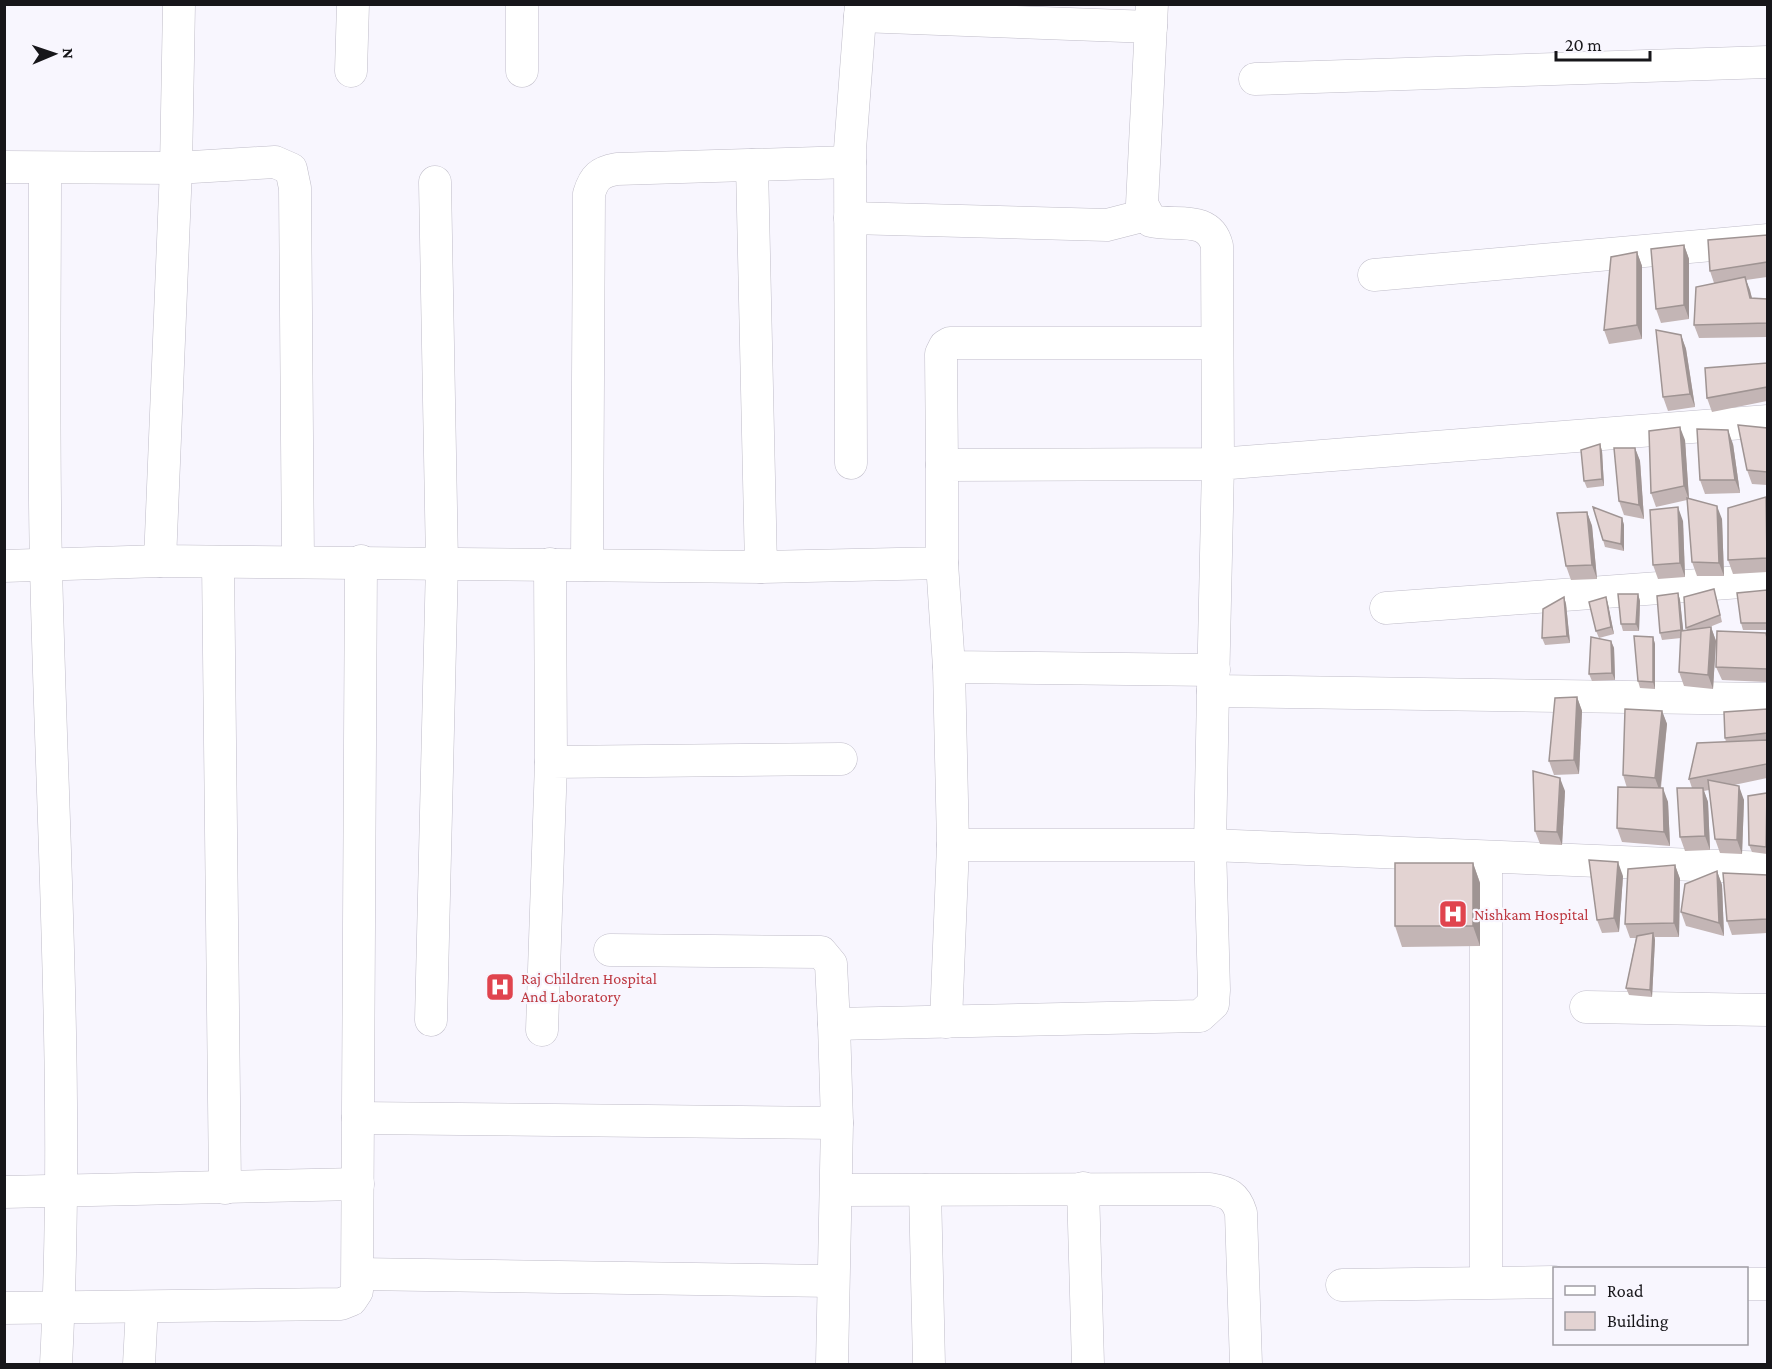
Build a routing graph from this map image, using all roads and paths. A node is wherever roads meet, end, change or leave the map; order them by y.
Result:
1 (179, 4) edge
2 (353, 4) edge
3 (522, 4) edge
4 (860, 10) edge
5 (1151, 16) edge
6 (1767, 62) edge
7 (351, 71) dead end
8 (522, 71) dead end
9 (1255, 79) dead end
10 (850, 162) junction
11 (752, 165) junction
12 (4, 167) edge
13 (176, 168) junction
14 (45, 169) junction
15 (435, 182) dead end
16 (1146, 215) junction
17 (850, 218) junction
18 (1767, 240) edge
19 (1374, 275) dead end
20 (1217, 342) junction
21 (1767, 421) edge
22 (851, 463) dead end
23 (1218, 464) junction
24 (942, 465) junction
25 (160, 561) junction
26 (297, 561) junction
27 (361, 561) junction
28 (218, 562) junction
29 (442, 563) junction
30 (942, 563) junction
31 (46, 564) junction
32 (550, 564) junction
33 (587, 565) junction
34 (4, 566) edge
35 (761, 567) junction
36 (1767, 580) edge
37 (1386, 608) dead end
38 (949, 667) junction
39 (1213, 680) junction
40 (1767, 699) edge
41 (842, 759) dead end
42 (551, 762) junction
43 (953, 845) junction
44 (1210, 845) junction
45 (1486, 857) junction
46 (1767, 868) edge
47 (610, 950) dead end
48 (1586, 1007) dead end
49 (1767, 1010) edge
50 (431, 1020) dead end
51 (946, 1022) junction
52 (834, 1024) junction
53 (542, 1030) dead end
54 (358, 1118) junction
55 (837, 1123) junction
56 (358, 1184) junction
57 (225, 1188) junction
58 (1083, 1188) junction
59 (838, 1190) junction
60 (925, 1190) junction
61 (4, 1192) edge
62 (60, 1192) junction
63 (358, 1274) junction
64 (833, 1281) junction
65 (1486, 1282) junction
66 (1553, 1282) edge
67 (1748, 1284) edge
68 (1767, 1284) edge
69 (1342, 1285) dead end
70 (142, 1307) junction
71 (4, 1308) edge
72 (59, 1309) junction
73 (56, 1365) edge
74 (139, 1365) edge
75 (832, 1365) edge
76 (929, 1365) edge
77 (1088, 1365) edge
78 (1246, 1365) edge

1 - 13 street
2 - 7 street
3 - 8 street
4 - 5 street
4 - 10 street
5 - 16 street
6 - 9 street
10 - 11 street
10 - 17 street
11 - 33 street
11 - 35 street
12 - 14 street
13 - 14 street
13 - 25 street
13 - 26 street
14 - 31 street
15 - 29 street
16 - 17 street
16 - 20 street
17 - 22 street
18 - 19 street
20 - 23 street
20 - 24 street
21 - 23 street
23 - 24 street
23 - 39 street
24 - 30 street
25 - 28 street
25 - 31 street
26 - 27 street
26 - 28 street
27 - 29 street
27 - 54 street
28 - 57 street
29 - 32 street
29 - 50 street
30 - 35 street
30 - 38 street
31 - 34 street
31 - 62 street
32 - 33 street
32 - 42 street
33 - 35 street
36 - 37 street
38 - 39 street
38 - 43 street
39 - 40 street
39 - 44 street
41 - 42 street
42 - 53 street
43 - 44 street
43 - 51 street
44 - 45 street
44 - 51 street
45 - 46 street
45 - 65 street
47 - 52 street
48 - 49 street
51 - 52 street
52 - 55 street
54 - 55 street
54 - 56 street
55 - 59 street
56 - 57 street
56 - 63 street
57 - 62 street
58 - 60 street
58 - 77 street
58 - 78 street
59 - 60 street
59 - 64 street
60 - 76 street
61 - 62 street
62 - 72 street
63 - 64 street
63 - 70 street
64 - 75 street
65 - 66 street
65 - 69 street
67 - 68 street
70 - 72 street
70 - 74 street
71 - 72 street
72 - 73 street

